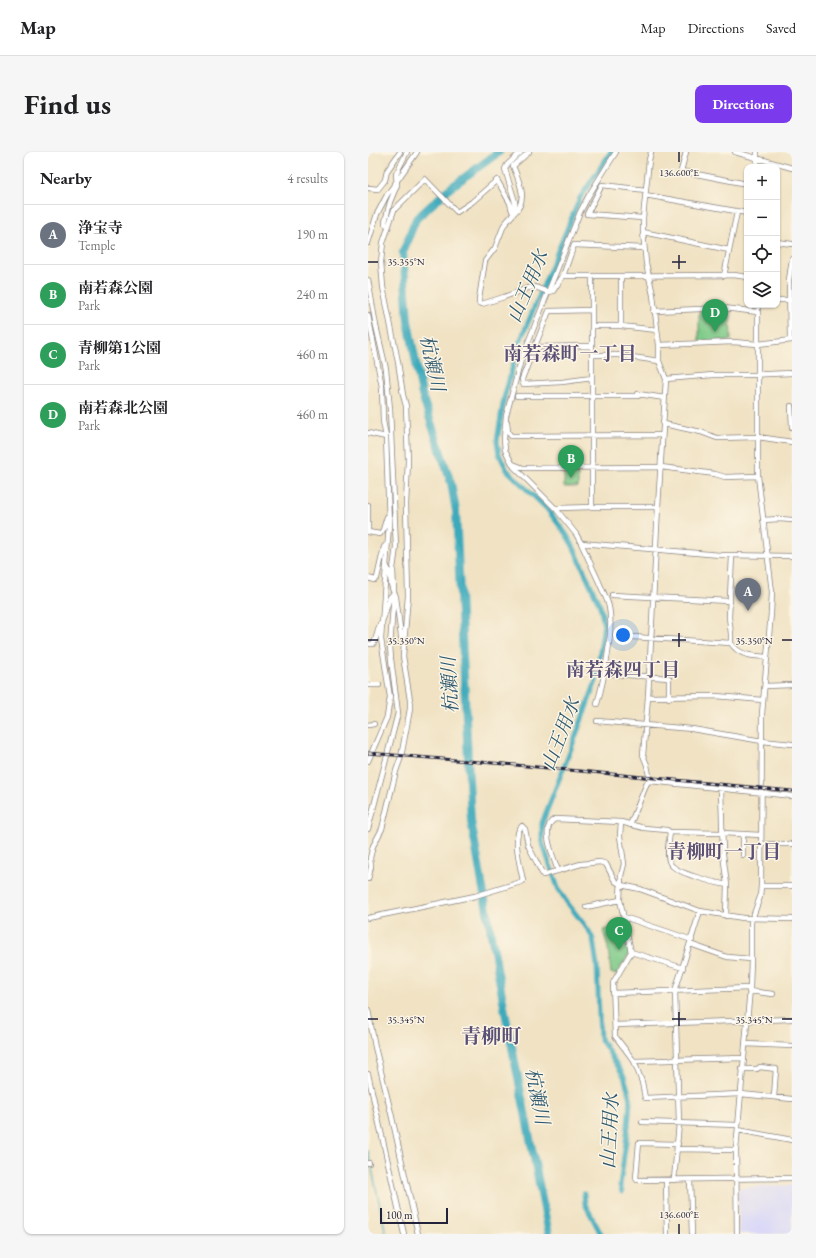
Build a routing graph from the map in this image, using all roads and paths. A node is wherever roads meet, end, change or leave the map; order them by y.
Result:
1 (400, 152) edge
2 (407, 152) edge
3 (417, 152) edge
4 (521, 152) edge
5 (529, 152) edge
6 (616, 152) edge
7 (651, 152) edge
8 (686, 152) edge
9 (735, 152) edge
10 (757, 152) edge
11 (757, 158) junction
12 (757, 164) edge
13 (792, 168) edge
14 (396, 180) junction
15 (744, 183) edge
16 (368, 188) edge
17 (646, 193) junction
18 (737, 212) junction
19 (514, 213) junction
20 (744, 213) edge
21 (643, 218) junction
22 (388, 225) junction
23 (643, 232) junction
24 (780, 242) edge
25 (368, 243) edge
26 (792, 244) edge
27 (644, 248) junction
28 (729, 250) junction
29 (792, 259) edge
30 (563, 276) junction
31 (592, 276) junction
32 (621, 276) junction
33 (649, 276) junction
34 (724, 276) junction
35 (744, 277) edge
36 (368, 280) edge
37 (544, 290) junction
38 (780, 300) edge
39 (791, 300) edge
40 (758, 308) edge
41 (592, 310) junction
42 (654, 311) junction
43 (758, 312) junction
44 (368, 315) edge
45 (592, 326) junction
46 (621, 326) junction
47 (656, 330) junction
48 (791, 340) edge
49 (758, 344) junction
50 (659, 345) junction
51 (592, 346) junction
52 (534, 347) junction
53 (592, 355) junction
54 (659, 361) junction
55 (792, 373) edge
56 (758, 374) junction
57 (592, 378) junction
58 (666, 379) junction
59 (517, 396) dead end
60 (592, 397) junction
61 (665, 398) junction
62 (791, 406) dead end
63 (506, 416) junction
64 (664, 424) junction
65 (792, 427) edge
66 (368, 433) edge
67 (592, 435) junction
68 (662, 435) junction
69 (386, 437) junction
70 (758, 437) junction
71 (792, 442) edge
72 (512, 463) junction
73 (660, 467) junction
74 (592, 468) junction
75 (758, 476) junction
76 (368, 505) edge
77 (592, 507) junction
78 (658, 507) junction
79 (556, 509) junction
80 (388, 515) junction
81 (763, 520) junction
82 (792, 520) edge
83 (388, 543) junction
84 (581, 543) junction
85 (656, 549) junction
86 (732, 556) junction
87 (768, 556) junction
88 (792, 556) edge
89 (386, 565) junction
90 (368, 578) edge
91 (394, 593) junction
92 (612, 595) dead end
93 (653, 597) junction
94 (729, 601) junction
95 (382, 622) junction
96 (616, 636) dead end
97 (651, 637) junction
98 (731, 643) junction
99 (368, 644) edge
100 (403, 652) junction
101 (767, 657) junction
102 (613, 674) dead end
103 (649, 676) junction
104 (368, 685) edge
105 (379, 685) dead end
106 (792, 685) edge
107 (764, 686) junction
108 (648, 697) junction
109 (669, 698) junction
110 (763, 700) junction
111 (597, 704) dead end
112 (597, 721) dead end
113 (374, 724) dead end
114 (368, 725) edge
115 (646, 726) junction
116 (762, 741) junction
117 (792, 744) edge
118 (368, 761) edge
119 (650, 781) junction
120 (721, 789) junction
121 (761, 793) junction
122 (792, 796) edge
123 (621, 822) junction
124 (630, 825) junction
125 (368, 829) edge
126 (670, 832) junction
127 (722, 833) junction
128 (743, 834) junction
129 (761, 835) junction
130 (761, 844) junction
131 (792, 844) edge
132 (743, 855) dead end
133 (557, 871) junction
134 (368, 879) edge
135 (621, 885) junction
136 (727, 885) junction
137 (761, 886) junction
138 (792, 886) edge
139 (620, 900) junction
140 (586, 906) dead end
141 (700, 911) junction
142 (726, 916) junction
143 (624, 917) junction
144 (368, 918) edge
145 (752, 919) junction
146 (792, 919) edge
147 (691, 942) junction
148 (631, 952) junction
149 (752, 959) junction
150 (683, 968) junction
151 (675, 990) junction
152 (750, 990) junction
153 (613, 993) junction
154 (773, 994) dead end
155 (368, 1010) edge
156 (792, 1019) edge
157 (747, 1020) junction
158 (676, 1023) junction
159 (614, 1025) junction
160 (745, 1044) junction
161 (792, 1046) edge
162 (743, 1058) junction
163 (677, 1059) junction
164 (634, 1062) junction
165 (742, 1069) junction
166 (368, 1074) edge
167 (741, 1094) junction
168 (679, 1096) junction
169 (774, 1097) junction
170 (792, 1099) edge
171 (642, 1122) dead end
172 (680, 1123) junction
173 (738, 1127) junction
174 (792, 1140) edge
175 (678, 1147) junction
176 (736, 1150) junction
177 (792, 1178) edge
178 (736, 1179) junction
179 (666, 1180) junction
180 (674, 1180) junction
181 (690, 1180) junction
182 (404, 1234) edge
183 (418, 1234) edge
184 (667, 1234) edge
185 (692, 1234) edge
186 (737, 1234) edge

1 - 16 street
2 - 14 street
3 - 14 street
4 - 19 street
5 - 19 street
6 - 37 street
7 - 17 street
8 - 15 street
9 - 11 street
10 - 11 street
11 - 12 street
11 - 13 street
14 - 22 street
14 - 25 street
17 - 18 street
17 - 21 street
17 - 21 street
18 - 20 street
18 - 28 street
19 - 22 street
19 - 37 street
21 - 23 street
22 - 100 street
23 - 27 street
23 - 28 street
24 - 26 street
27 - 30 street
27 - 33 street
28 - 34 street
29 - 39 street
30 - 31 street
30 - 37 street
31 - 32 street
31 - 41 street
32 - 33 street
32 - 46 street
33 - 34 street
33 - 42 street
34 - 35 street
36 - 91 street
37 - 63 street
38 - 39 street
39 - 48 street
40 - 43 street
41 - 45 street
41 - 52 street
42 - 43 street
42 - 47 street
43 - 49 street
44 - 69 street
45 - 46 street
45 - 51 street
46 - 47 street
47 - 50 street
48 - 49 street
49 - 50 street
49 - 56 street
50 - 54 street
51 - 52 street
51 - 53 street
52 - 57 street
53 - 54 street
53 - 57 street
54 - 58 street
55 - 56 street
56 - 58 street
56 - 70 street
57 - 60 street
58 - 61 street
59 - 60 street
60 - 61 street
60 - 67 street
61 - 64 street
62 - 65 street
63 - 67 street
63 - 72 street
64 - 68 street
64 - 70 street
66 - 69 street
67 - 68 street
67 - 74 street
68 - 73 street
69 - 80 street
70 - 71 street
70 - 75 street
72 - 74 street
72 - 79 street
73 - 74 street
73 - 75 street
73 - 78 street
74 - 77 street
75 - 81 street
76 - 80 street
77 - 78 street
77 - 79 street
78 - 85 street
79 - 84 street
80 - 83 street
81 - 82 street
81 - 87 street
83 - 89 street
83 - 90 street
84 - 85 street
84 - 111 street
85 - 86 street
85 - 93 street
86 - 87 street
86 - 94 street
87 - 88 street
87 - 101 street
89 - 91 street
89 - 95 street
91 - 95 street
91 - 100 street
91 - 125 street
92 - 93 street
93 - 94 street
93 - 97 street
94 - 98 street
95 - 99 street
95 - 118 street
96 - 97 street
97 - 98 street
97 - 103 street
98 - 101 street
100 - 134 street
101 - 107 street
102 - 103 street
103 - 108 street
103 - 109 street
104 - 105 street
106 - 107 street
107 - 110 street
108 - 109 street
108 - 115 street
109 - 110 street
110 - 116 street
112 - 115 street
113 - 114 street
115 - 116 street
115 - 119 street
116 - 117 street
116 - 121 street
119 - 120 street
119 - 124 street
120 - 121 street
120 - 127 street
121 - 122 street
121 - 129 street
123 - 124 street
123 - 133 street
123 - 135 street
124 - 126 street
126 - 127 street
126 - 136 street
127 - 128 street
127 - 136 street
128 - 129 street
128 - 132 street
129 - 130 street
130 - 131 street
130 - 137 street
133 - 135 street
133 - 144 street
135 - 139 street
135 - 141 street
136 - 142 street
137 - 138 street
137 - 145 street
139 - 140 street
139 - 143 street
141 - 142 street
141 - 147 street
142 - 145 street
143 - 147 street
143 - 148 street
145 - 146 street
145 - 149 street
147 - 149 street
147 - 150 street
148 - 150 street
148 - 153 street
149 - 152 street
150 - 151 street
151 - 152 street
151 - 153 street
151 - 158 street
152 - 154 street
152 - 157 street
153 - 159 street
155 - 183 street
156 - 157 street
157 - 158 street
157 - 160 street
158 - 159 street
158 - 163 street
159 - 164 street
160 - 161 street
160 - 162 street
162 - 163 street
162 - 165 street
163 - 164 street
163 - 168 street
164 - 168 street
165 - 167 street
165 - 169 street
166 - 182 street
167 - 168 street
167 - 169 street
167 - 173 street
168 - 172 street
169 - 170 street
171 - 172 street
172 - 173 street
172 - 175 street
173 - 174 street
173 - 176 street
175 - 176 street
175 - 179 street
175 - 180 street
176 - 178 street
177 - 178 street
178 - 181 street
178 - 186 street
179 - 180 street
179 - 184 street
180 - 181 street
181 - 185 street

